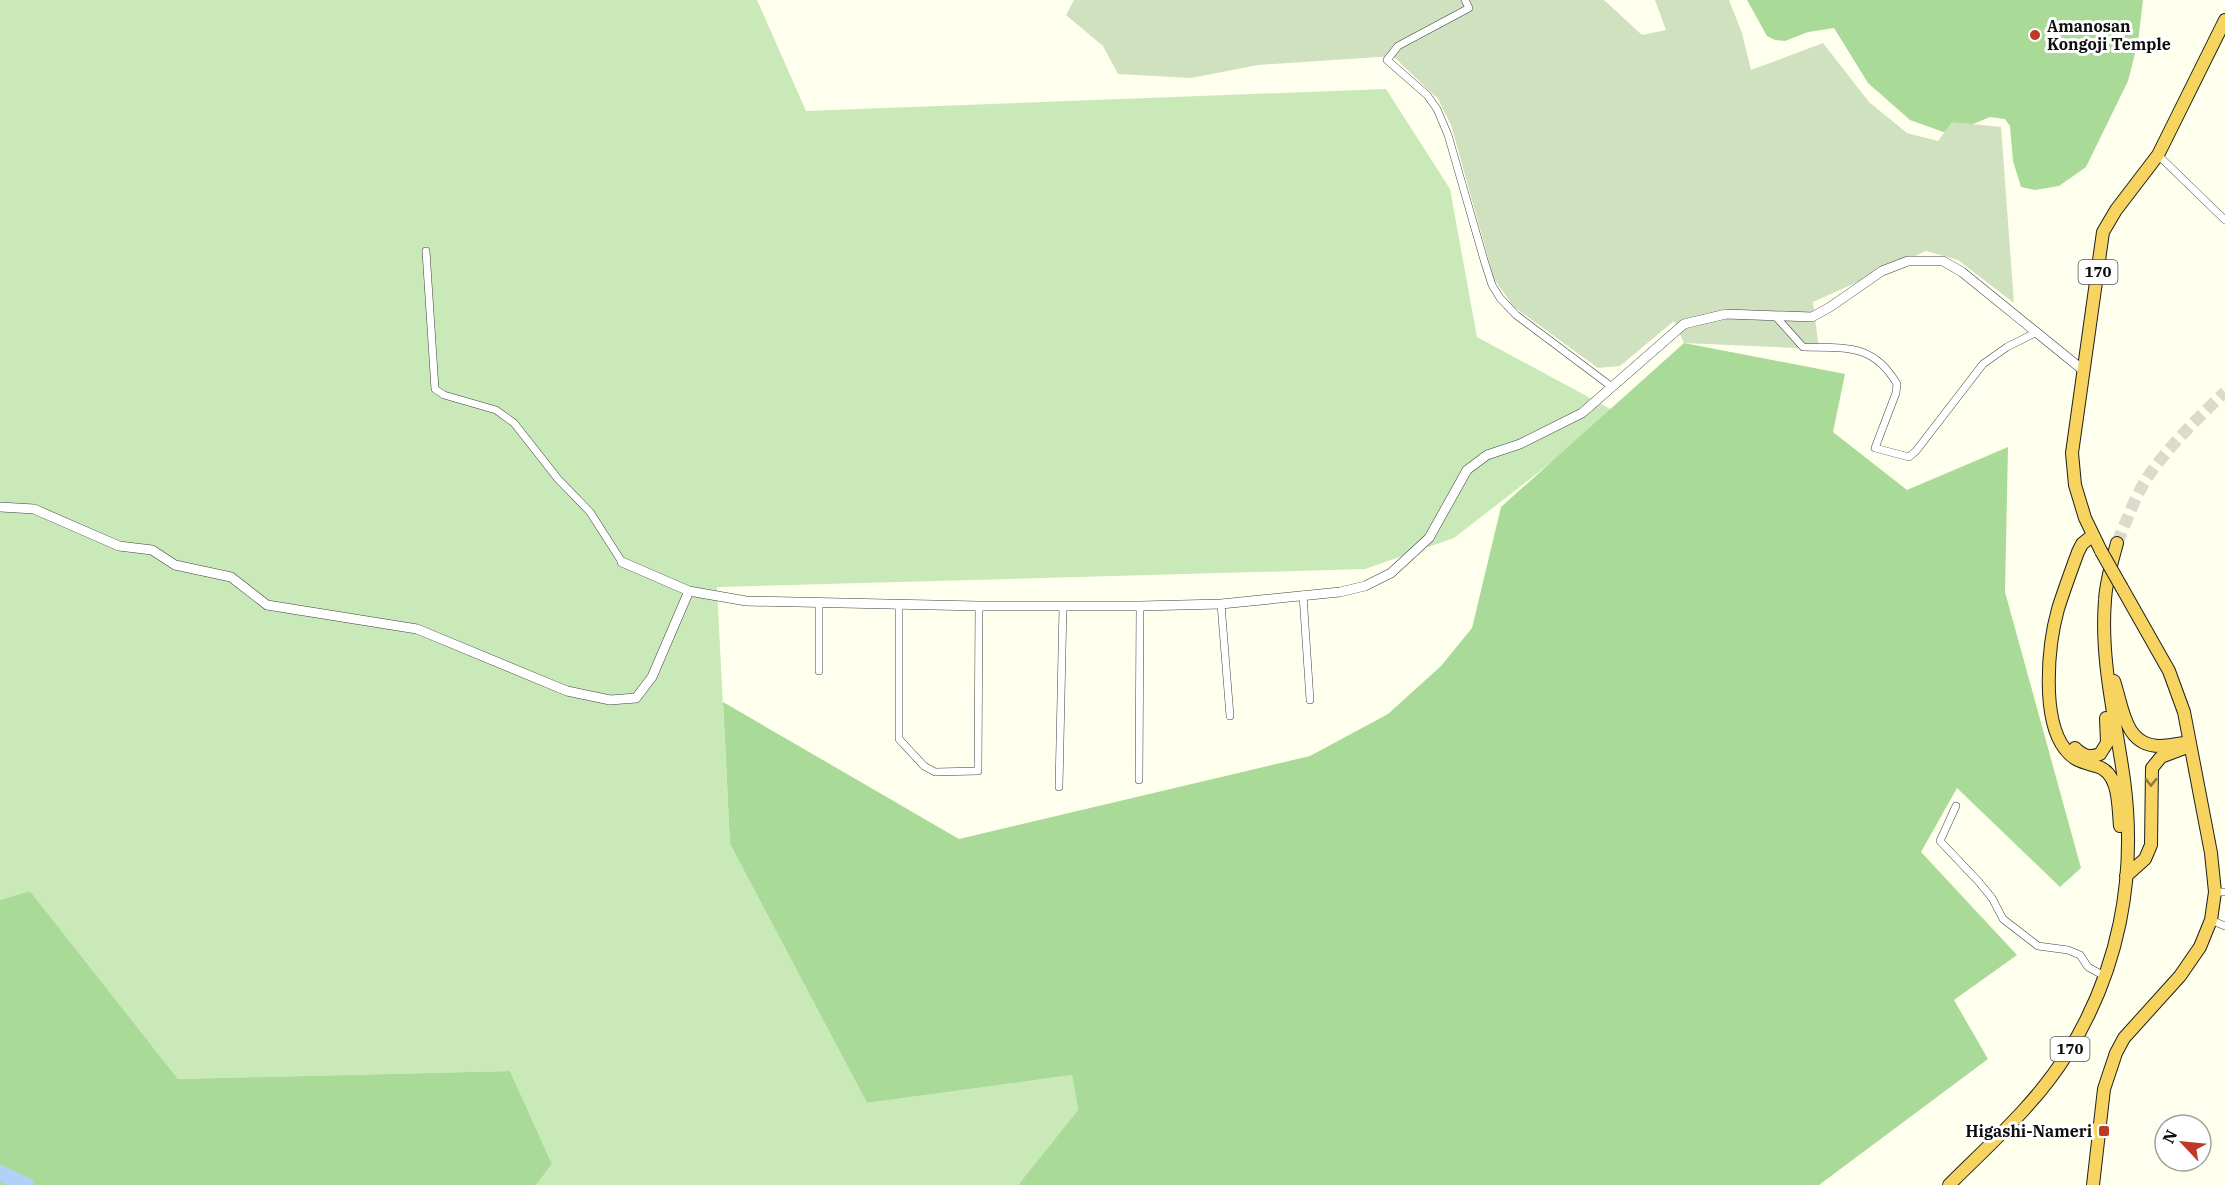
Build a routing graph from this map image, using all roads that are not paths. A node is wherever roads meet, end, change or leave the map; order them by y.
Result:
1 (1465, 0) edge
2 (2225, 20) edge
3 (2158, 155) junction
4 (2225, 220) edge
5 (426, 251) dead end
6 (1777, 318) junction
7 (2037, 332) junction
8 (2084, 371) junction
9 (1612, 387) junction
10 (0, 507) edge
11 (2093, 536) junction
12 (2117, 543) tunnel mouth
13 (622, 562) joint
14 (689, 591) junction
15 (1303, 596) junction
16 (819, 602) junction
17 (899, 604) junction
18 (1221, 604) junction
19 (979, 606) junction
20 (1063, 606) junction
21 (1140, 606) junction
22 (2105, 651) junction
23 (819, 671) dead end
24 (2108, 675) junction
25 (1310, 700) dead end
26 (1230, 716) dead end
27 (2189, 746) junction
28 (1139, 780) dead end
29 (1059, 787) dead end
30 (1956, 806) dead end
31 (2126, 876) junction
32 (2220, 892) edge
33 (2122, 914) junction
34 (2211, 920) junction
35 (2225, 926) edge
36 (2106, 977) junction
37 (1949, 1185) edge
38 (2093, 1185) edge

1 - 9 street
2 - 3 highway, 170
3 - 4 street
3 - 8 highway, 170
5 - 13 street
6 - 7 street
6 - 7 street
6 - 9 street
7 - 8 street
8 - 11 highway, 170
9 - 15 street
10 - 14 street
11 - 24 highway
11 - 27 highway, 170, bridge
11 - 33 highway
12 - 22 highway, 170
13 - 14 street
14 - 16 street
15 - 18 street
15 - 25 street
16 - 17 street
16 - 23 street
17 - 19 street
17 - 19 street
18 - 21 street
18 - 26 street
19 - 20 street
20 - 21 street
20 - 29 street
21 - 28 street
22 - 24 highway, 170
22 - 27 highway
24 - 31 highway, 170
27 -> 31 highway
27 - 32 highway, 170
30 - 36 street
31 - 33 highway, 170
32 - 34 highway, 170
33 - 36 highway, 170
34 - 35 street
34 - 38 highway, 170
36 - 37 highway, 170

